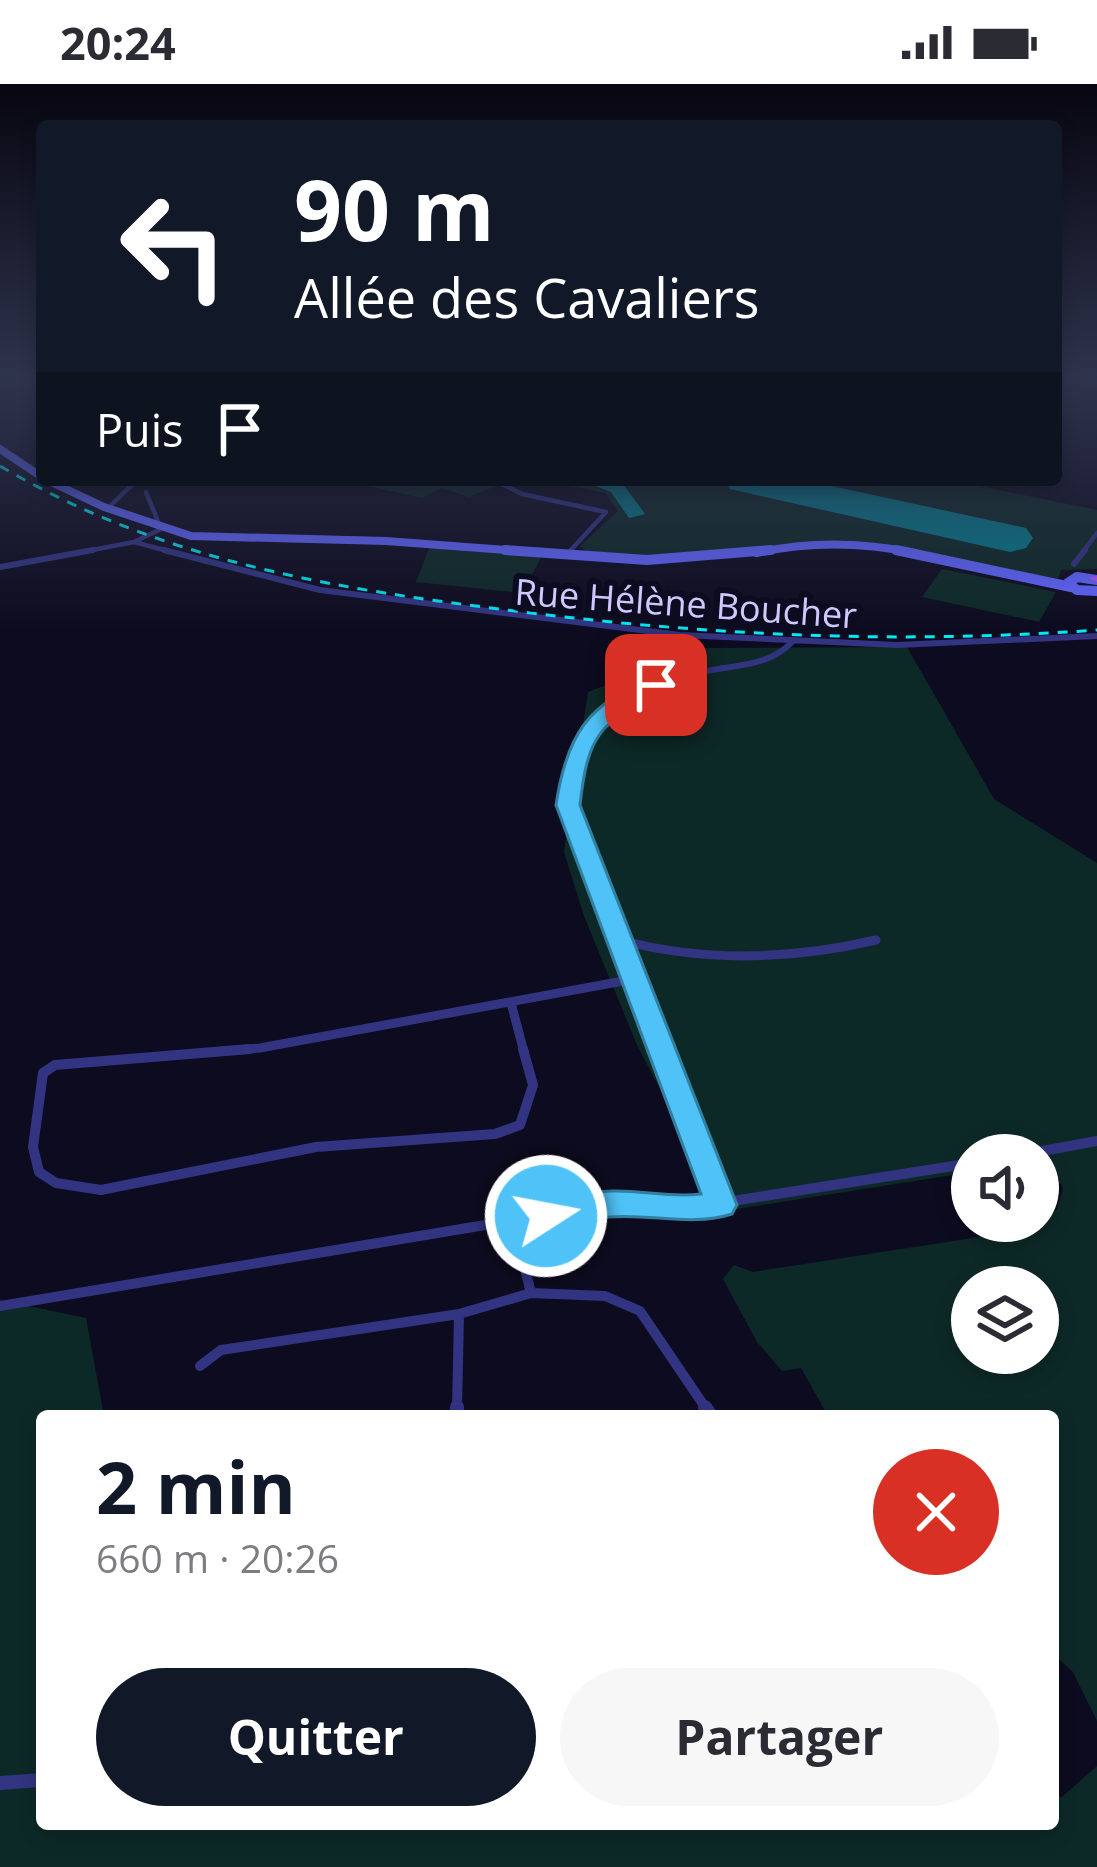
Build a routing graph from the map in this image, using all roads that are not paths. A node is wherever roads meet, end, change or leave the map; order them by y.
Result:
1 (61, 486) edge
2 (131, 486) edge
3 (506, 486) edge
4 (146, 492) dead end
5 (107, 509) junction
6 (161, 529) junction
7 (1097, 533) edge
8 (134, 542) junction
9 (568, 551) junction
10 (1074, 564) junction
11 (0, 567) edge
12 (1070, 582) junction
13 (1094, 585) edge
14 (1097, 636) edge
15 (792, 642) junction
16 (619, 940) junction
17 (876, 940) dead end
18 (634, 979) junction
19 (511, 1003) junction
20 (1097, 1142) edge
21 (1059, 1148) edge
22 (951, 1167) edge
23 (721, 1205) junction
24 (513, 1222) junction
25 (531, 1293) junction
26 (0, 1306) edge
27 (459, 1314) junction
28 (200, 1366) dead end
29 (458, 1410) edge
30 (707, 1410) edge
31 (36, 1781) edge
32 (0, 1784) edge

1 - 5 street
2 - 5 street
3 - 9 street
4 - 6 street
5 - 6 street
6 - 8 street
6 - 9 street
7 - 10 street
8 - 11 street
8 - 15 street, Rue Hélène Boucher
9 - 12 street
10 - 12 street
10 - 13 street
12 - 13 street
14 - 15 street, Rue Hélène Boucher
15 - 16 street
16 - 17 street
16 - 18 street
18 - 19 street
18 - 23 street
19 - 19 street
20 - 21 street
22 - 23 street
23 - 24 street
24 - 25 street
24 - 26 street
25 - 27 street
25 - 30 street
27 - 28 street
27 - 29 street
31 - 32 street

